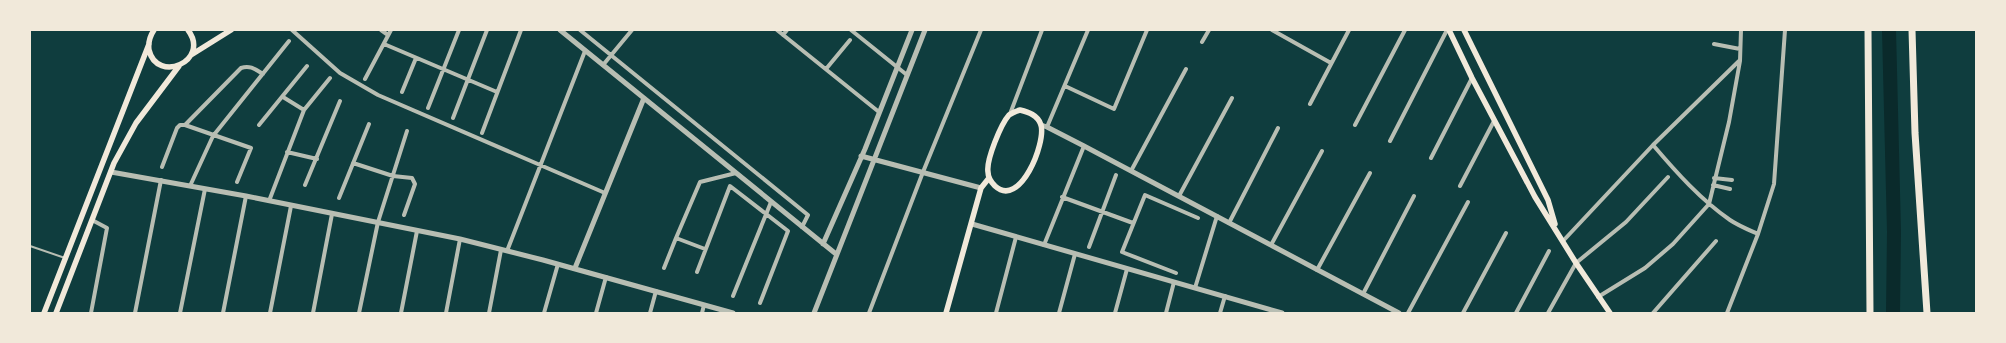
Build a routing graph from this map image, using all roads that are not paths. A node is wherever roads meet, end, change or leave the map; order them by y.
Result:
1 (154, 30) edge
2 (197, 30) edge
3 (231, 30) edge
4 (292, 30) edge
5 (380, 30) edge
6 (391, 30) edge
7 (459, 30) edge
8 (487, 30) edge
9 (521, 30) edge
10 (560, 30) edge
11 (580, 30) edge
12 (632, 30) edge
13 (777, 30) edge
14 (787, 30) edge
15 (850, 30) edge
16 (912, 30) edge
17 (925, 30) edge
18 (981, 30) edge
19 (1042, 30) edge
20 (1088, 30) edge
21 (1147, 30) edge
22 (1209, 30) edge
23 (1272, 30) edge
24 (1349, 30) edge
25 (1405, 30) edge
26 (1448, 30) edge
27 (1464, 30) edge
28 (1741, 30) edge
29 (1785, 30) edge
30 (1868, 30) edge
31 (1912, 30) edge
32 (1278, 31) edge
33 (189, 32) edge
34 (388, 35) junction
35 (783, 35) junction
36 (850, 40) dead end
37 (289, 41) dead end
38 (1202, 42) dead end
39 (149, 44) junction
40 (384, 44) junction
41 (1714, 44) dead end
42 (1740, 49) junction
43 (586, 51) junction
44 (191, 55) junction
45 (611, 55) junction
46 (416, 58) junction
47 (1740, 61) junction
48 (1331, 63) junction
49 (602, 65) junction
50 (179, 66) junction
51 (307, 66) dead end
52 (897, 67) junction
53 (826, 69) junction
54 (1186, 69) dead end
55 (443, 70) junction
56 (263, 74) junction
57 (907, 75) junction
58 (330, 78) dead end
59 (1472, 78) junction
60 (365, 79) dead end
61 (468, 80) junction
62 (1065, 86) junction
63 (402, 92) dead end
64 (497, 92) junction
65 (283, 96) junction
66 (644, 98) junction
67 (1232, 98) dead end
68 (340, 101) dead end
69 (1310, 104) dead end
70 (428, 108) dead end
71 (304, 110) junction
72 (879, 112) junction
73 (1010, 114) junction
74 (453, 118) dead end
75 (1494, 121) junction
76 (369, 124) dead end
77 (185, 125) junction
78 (259, 125) dead end
79 (1355, 125) dead end
80 (1044, 126) junction
81 (1278, 128) dead end
82 (407, 131) dead end
83 (482, 134) dead end
84 (213, 136) junction
85 (1390, 140) dead end
86 (1653, 145) junction
87 (1084, 146) junction
88 (1322, 151) dead end
89 (287, 152) junction
90 (861, 156) junction
91 (1431, 158) dead end
92 (317, 159) junction
93 (873, 159) junction
94 (353, 163) junction
95 (541, 166) junction
96 (162, 167) dead end
97 (1131, 170) junction
98 (110, 172) junction
99 (923, 172) junction
100 (736, 173) junction
101 (1370, 173) dead end
102 (1116, 175) dead end
103 (393, 176) junction
104 (1668, 177) dead end
105 (990, 178) junction
106 (1714, 178) junction
107 (161, 180) junction
108 (1732, 180) dead end
109 (237, 182) dead end
110 (305, 185) dead end
111 (1712, 185) junction
112 (190, 186) junction
113 (1460, 186) dead end
114 (981, 188) junction
115 (205, 189) junction
116 (1730, 189) dead end
117 (605, 194) junction
118 (246, 196) junction
119 (1179, 196) junction
120 (1414, 196) dead end
121 (1062, 197) junction
122 (339, 198) dead end
123 (269, 201) junction
124 (771, 202) junction
125 (1468, 202) dead end
126 (1709, 204) junction
127 (291, 206) junction
128 (1101, 212) junction
129 (332, 214) junction
130 (404, 215) dead end
131 (766, 215) junction
132 (1217, 216) junction
133 (1198, 218) dead end
134 (92, 220) junction
135 (378, 222) junction
136 (1133, 223) junction
137 (1229, 223) junction
138 (972, 224) junction
139 (802, 227) junction
140 (417, 230) junction
141 (1557, 230) junction
142 (1506, 233) dead end
143 (1758, 234) junction
144 (1016, 237) junction
145 (676, 238) junction
146 (460, 240) junction
147 (1563, 241) junction
148 (1716, 241) dead end
149 (823, 244) junction
150 (1044, 245) junction
151 (1271, 245) junction
152 (30, 246) edge
153 (1089, 247) dead end
154 (705, 249) junction
155 (501, 250) junction
156 (507, 251) junction
157 (1549, 251) dead end
158 (836, 254) junction
159 (1075, 254) junction
160 (65, 258) junction
161 (1576, 263) junction
162 (558, 264) junction
163 (575, 268) junction
164 (664, 268) dead end
165 (1127, 269) junction
166 (1317, 270) junction
167 (697, 272) dead end
168 (1176, 273) dead end
169 (606, 277) junction
170 (1174, 282) junction
171 (1195, 288) junction
172 (656, 291) junction
173 (1363, 294) junction
174 (733, 296) dead end
175 (1225, 296) junction
176 (1598, 297) junction
177 (760, 303) dead end
178 (704, 305) junction
179 (1604, 310) edge
180 (1275, 312) edge
181 (44, 313) edge
182 (56, 313) edge
183 (91, 313) edge
184 (135, 313) edge
185 (180, 313) edge
186 (223, 313) edge
187 (270, 313) edge
188 (313, 313) edge
189 (359, 313) edge
190 (401, 313) edge
191 (446, 313) edge
192 (489, 313) edge
193 (544, 313) edge
194 (596, 313) edge
195 (650, 313) edge
196 (702, 313) edge
197 (733, 313) edge
198 (814, 313) edge
199 (869, 313) edge
200 (946, 313) edge
201 (996, 313) edge
202 (1059, 313) edge
203 (1115, 313) edge
204 (1166, 313) edge
205 (1220, 313) edge
206 (1282, 313) edge
207 (1399, 313) edge
208 (1408, 313) edge
209 (1463, 313) edge
210 (1516, 313) edge
211 (1548, 313) edge
212 (1610, 313) edge
213 (1652, 313) edge
214 (1727, 313) edge
215 (1870, 313) edge
216 (1927, 313) edge

1 - 39 main road
2 - 33 main road
3 - 44 main road
4 - 95 street
5 - 34 street
6 - 34 street
7 - 55 street
8 - 61 street
9 - 64 street
10 - 43 street
11 - 45 street
12 - 45 street
13 - 35 street
14 - 35 street
15 - 52 street
16 - 52 street
17 - 57 street
18 - 99 street
19 - 73 street
20 - 62 street
21 - 62 street
22 - 38 street
23 - 32 street
24 - 48 street
25 - 79 street
26 - 59 main road
26 - 85 street
27 - 141 main road
28 - 42 street
29 - 143 street
30 - 215 highway
31 - 216 highway
32 - 48 street
33 - 44 main road
34 - 40 street
35 - 53 street
36 - 53 street
37 - 56 street
39 - 50 main road
39 - 160 main road
40 - 46 street
40 - 60 street
41 - 42 street
42 - 47 street
43 - 49 street
43 - 95 street
44 - 50 main road
45 - 49 street
45 - 139 street
46 - 55 street
46 - 63 street
47 - 86 street
47 - 106 street
48 - 69 street
49 - 66 street
50 - 98 main road
51 - 65 street
52 - 57 street
52 - 72 street
53 - 72 street
54 - 97 street
55 - 61 street
55 - 70 street
56 - 77 street
56 - 84 street
57 - 93 street
58 - 71 street
59 - 75 main road
59 - 91 street
61 - 64 street
61 - 74 street
62 - 80 street
64 - 83 street
65 - 71 street
65 - 78 street
66 - 100 street
66 - 117 street
67 - 119 street
68 - 92 street
71 - 89 street
72 - 90 street
73 - 80 main road
73 - 105 main road
75 - 113 street
75 - 141 main road
76 - 94 street
77 - 84 street
77 - 96 street
80 - 87 street
80 - 105 main road
81 - 137 street
82 - 103 street
84 - 109 street
84 - 112 street
86 - 126 street
86 - 147 street
87 - 97 street
87 - 121 street
88 - 151 street
89 - 92 street
89 - 123 street
90 - 93 street
90 - 149 street
92 - 110 street
93 - 99 street
93 - 158 street
94 - 103 street
94 - 122 street
95 - 117 street
95 - 156 street
97 - 119 street
98 - 107 street
98 - 134 main road
99 - 114 street
99 - 199 street
100 - 124 street
100 - 145 street
101 - 166 street
102 - 128 street
103 - 130 street
103 - 135 street
104 - 161 street
105 - 114 main road
106 - 108 street
106 - 111 street
107 - 112 street
107 - 184 street
111 - 116 street
111 - 126 street
112 - 115 street
114 - 138 main road
115 - 118 street
115 - 185 street
117 - 163 street
118 - 123 street
118 - 186 street
119 - 132 street
120 - 173 street
121 - 128 street
121 - 150 street
123 - 127 street
124 - 131 street
124 - 139 street
125 - 208 street
126 - 143 street
126 - 176 street
127 - 129 street
127 - 187 street
128 - 136 street
128 - 153 street
129 - 135 street
129 - 188 street
131 - 154 street
131 - 174 street
131 - 177 street
132 - 137 street
132 - 171 street
133 - 136 street
134 - 182 main road
134 - 183 street
135 - 140 street
135 - 189 street
136 - 168 street
137 - 151 street
138 - 144 street
138 - 200 main road
139 - 149 street
140 - 146 street
140 - 190 street
141 - 147 main road
142 - 209 street
143 - 214 street
144 - 150 street
144 - 201 street
145 - 154 street
145 - 164 street
146 - 155 street
146 - 191 street
147 - 161 main road
148 - 213 street
149 - 158 street
150 - 159 street
151 - 166 street
152 - 160 lane
154 - 167 street
155 - 156 street
155 - 192 street
156 - 162 street
157 - 210 street
158 - 198 street
159 - 165 street
159 - 202 street
160 - 181 main road
161 - 176 main road
161 - 211 street
162 - 163 street
162 - 193 street
163 - 169 street
165 - 170 street
165 - 203 street
166 - 173 street
169 - 172 street
169 - 194 street
170 - 171 street
170 - 204 street
171 - 175 street
172 - 178 street
172 - 195 street
173 - 207 street
175 - 180 street
175 - 205 street
176 - 179 main road
178 - 196 street
178 - 197 street
179 - 212 main road
180 - 206 street

